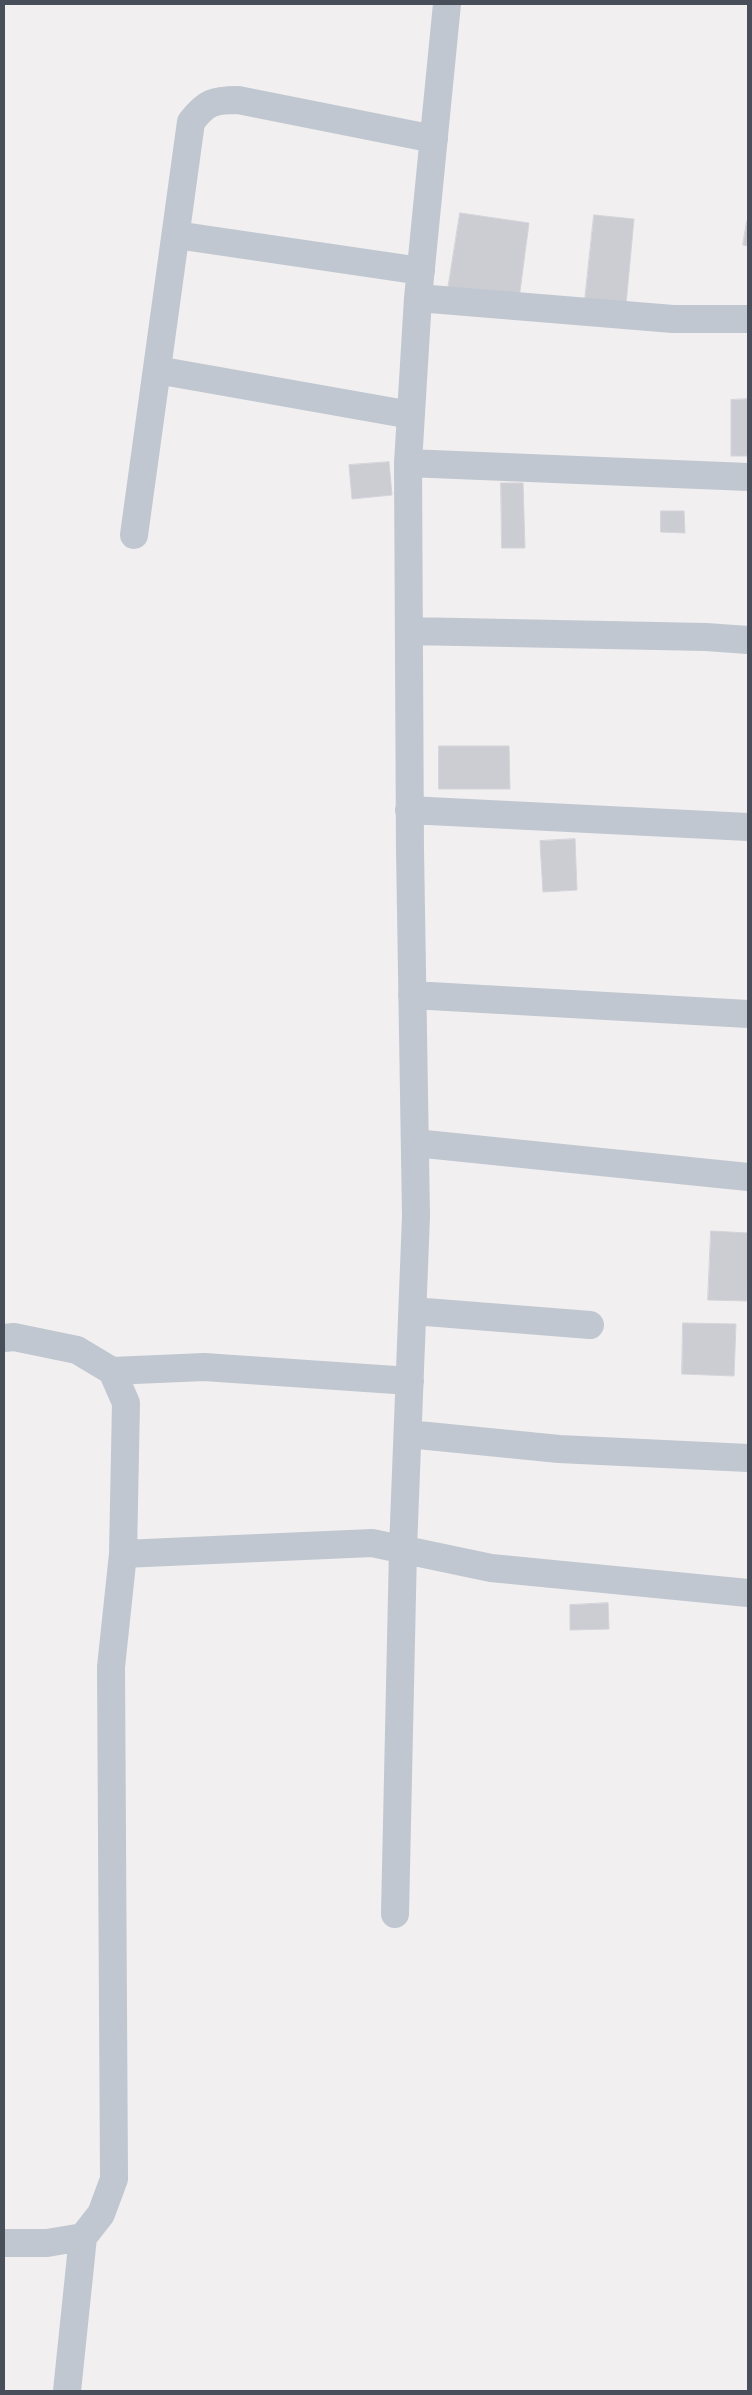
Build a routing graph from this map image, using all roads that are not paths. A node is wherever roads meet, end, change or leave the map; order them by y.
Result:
1 (447, 4) edge
2 (434, 138) junction
3 (176, 235) junction
4 (420, 284) junction
5 (748, 320) edge
6 (157, 370) junction
7 (411, 415) junction
8 (408, 463) junction
9 (748, 477) edge
10 (134, 535) dead end
11 (410, 631) junction
12 (748, 640) edge
13 (409, 810) junction
14 (748, 827) edge
15 (412, 995) junction
16 (748, 1014) edge
17 (415, 1143) junction
18 (748, 1177) edge
19 (413, 1311) junction
20 (590, 1325) dead end
21 (4, 1338) edge
22 (112, 1371) junction
23 (410, 1381) junction
24 (408, 1434) junction
25 (748, 1458) edge
26 (403, 1549) junction
27 (123, 1554) junction
28 (748, 1593) edge
29 (395, 1914) dead end
30 (82, 2237) junction
31 (4, 2243) edge
32 (66, 2391) edge

1 - 2 street
2 - 3 street
2 - 4 street
3 - 4 street
3 - 6 street
4 - 5 street
4 - 7 street
6 - 7 street
6 - 10 street
7 - 8 street
8 - 9 street
8 - 11 street
11 - 12 street
11 - 13 street
13 - 14 street
13 - 15 street
15 - 16 street
15 - 17 street
17 - 18 street
17 - 19 street
19 - 20 street
19 - 23 street
21 - 22 street
22 - 23 street
22 - 27 street
23 - 24 street
24 - 25 street
24 - 26 street
26 - 27 street
26 - 28 street
26 - 29 street
27 - 30 street
30 - 31 street
30 - 32 street

